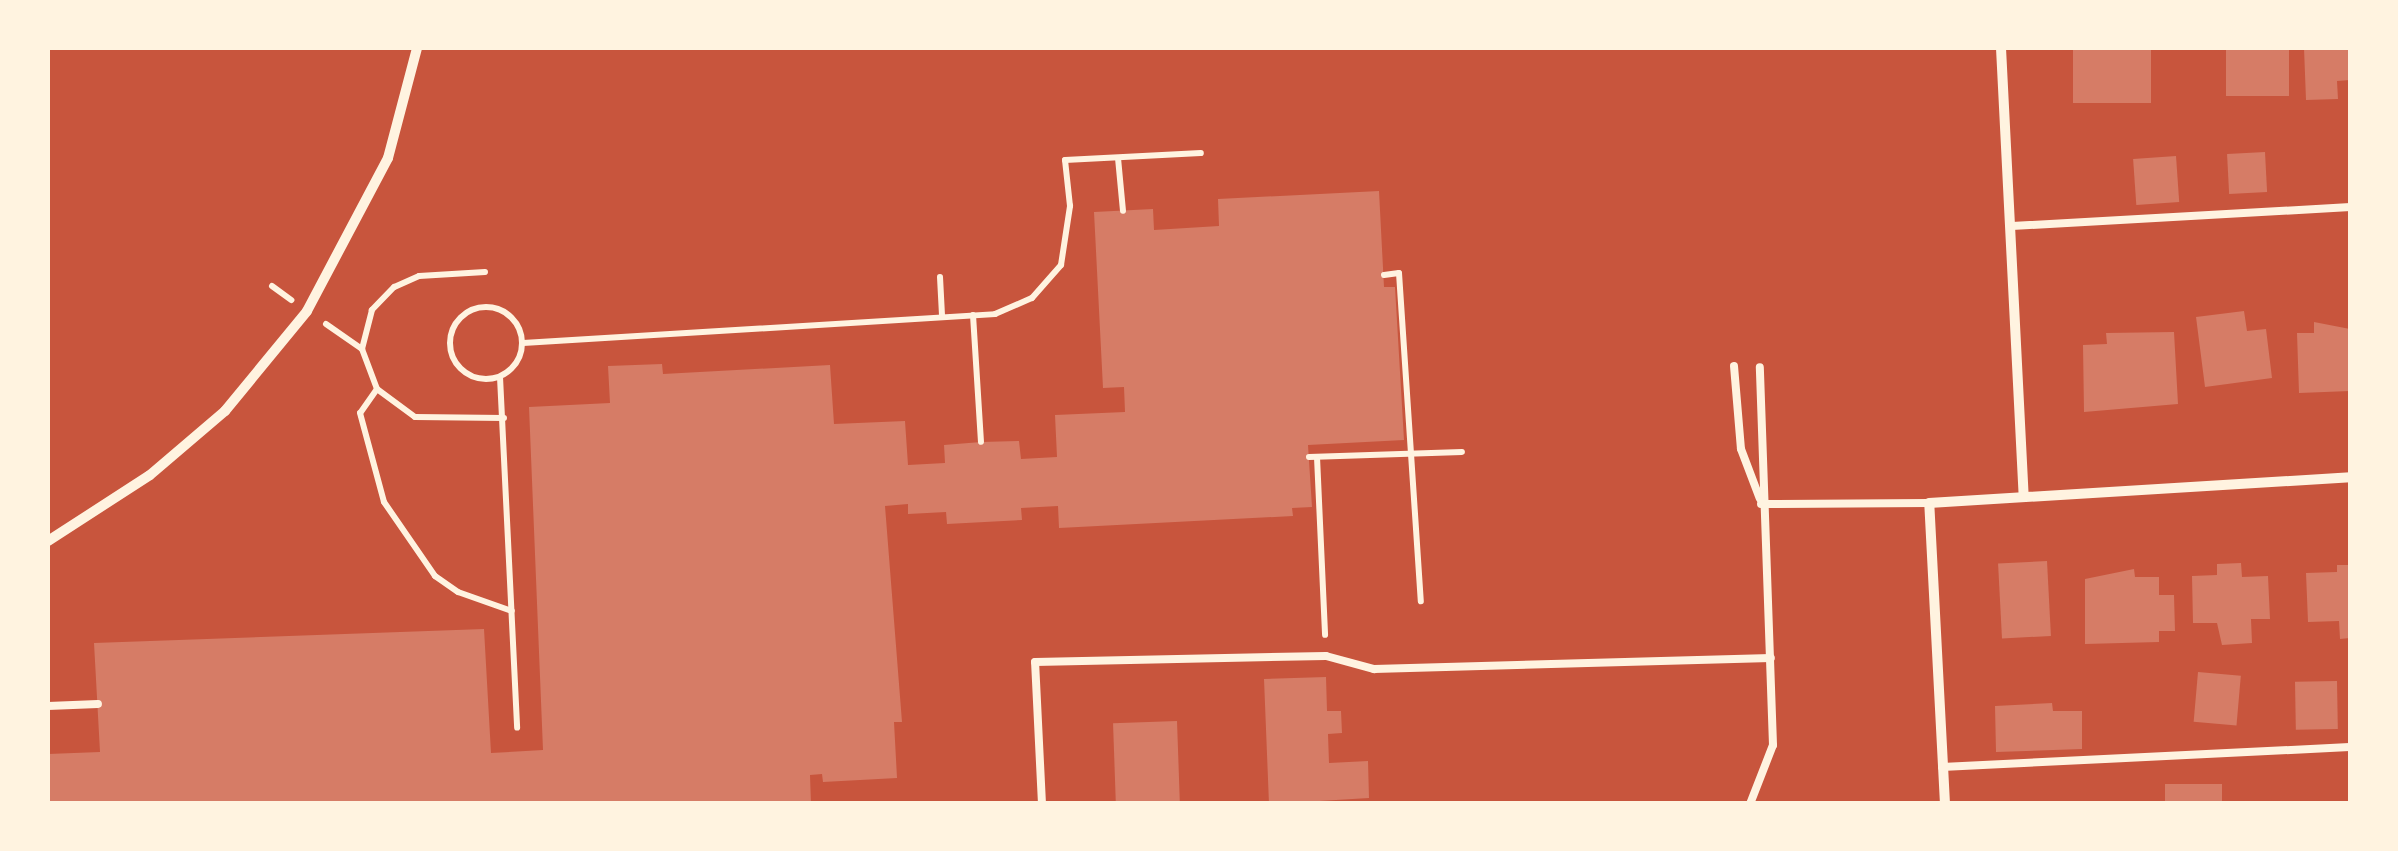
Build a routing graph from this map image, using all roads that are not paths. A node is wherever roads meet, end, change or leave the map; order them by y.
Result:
1 (417, 48) edge
2 (2001, 48) edge
3 (2350, 207) edge
4 (2012, 226) junction
5 (1734, 366) dead end
6 (1760, 366) dead end
7 (2350, 477) edge
8 (2024, 495) junction
9 (1930, 503) junction
10 (1761, 504) junction
11 (48, 541) edge
12 (1771, 658) junction
13 (98, 704) dead end
14 (48, 706) edge
15 (2350, 747) edge
16 (1942, 767) junction
17 (1042, 804) edge
18 (1750, 804) edge
19 (1945, 804) edge

1 - 11 street
2 - 4 street
3 - 4 lane
4 - 8 street
5 - 10 lane
6 - 10 lane
7 - 8 street
8 - 9 street
9 - 10 lane
9 - 16 street
10 - 12 lane
12 - 17 lane
12 - 18 lane
13 - 14 lane
15 - 16 lane
16 - 19 street

